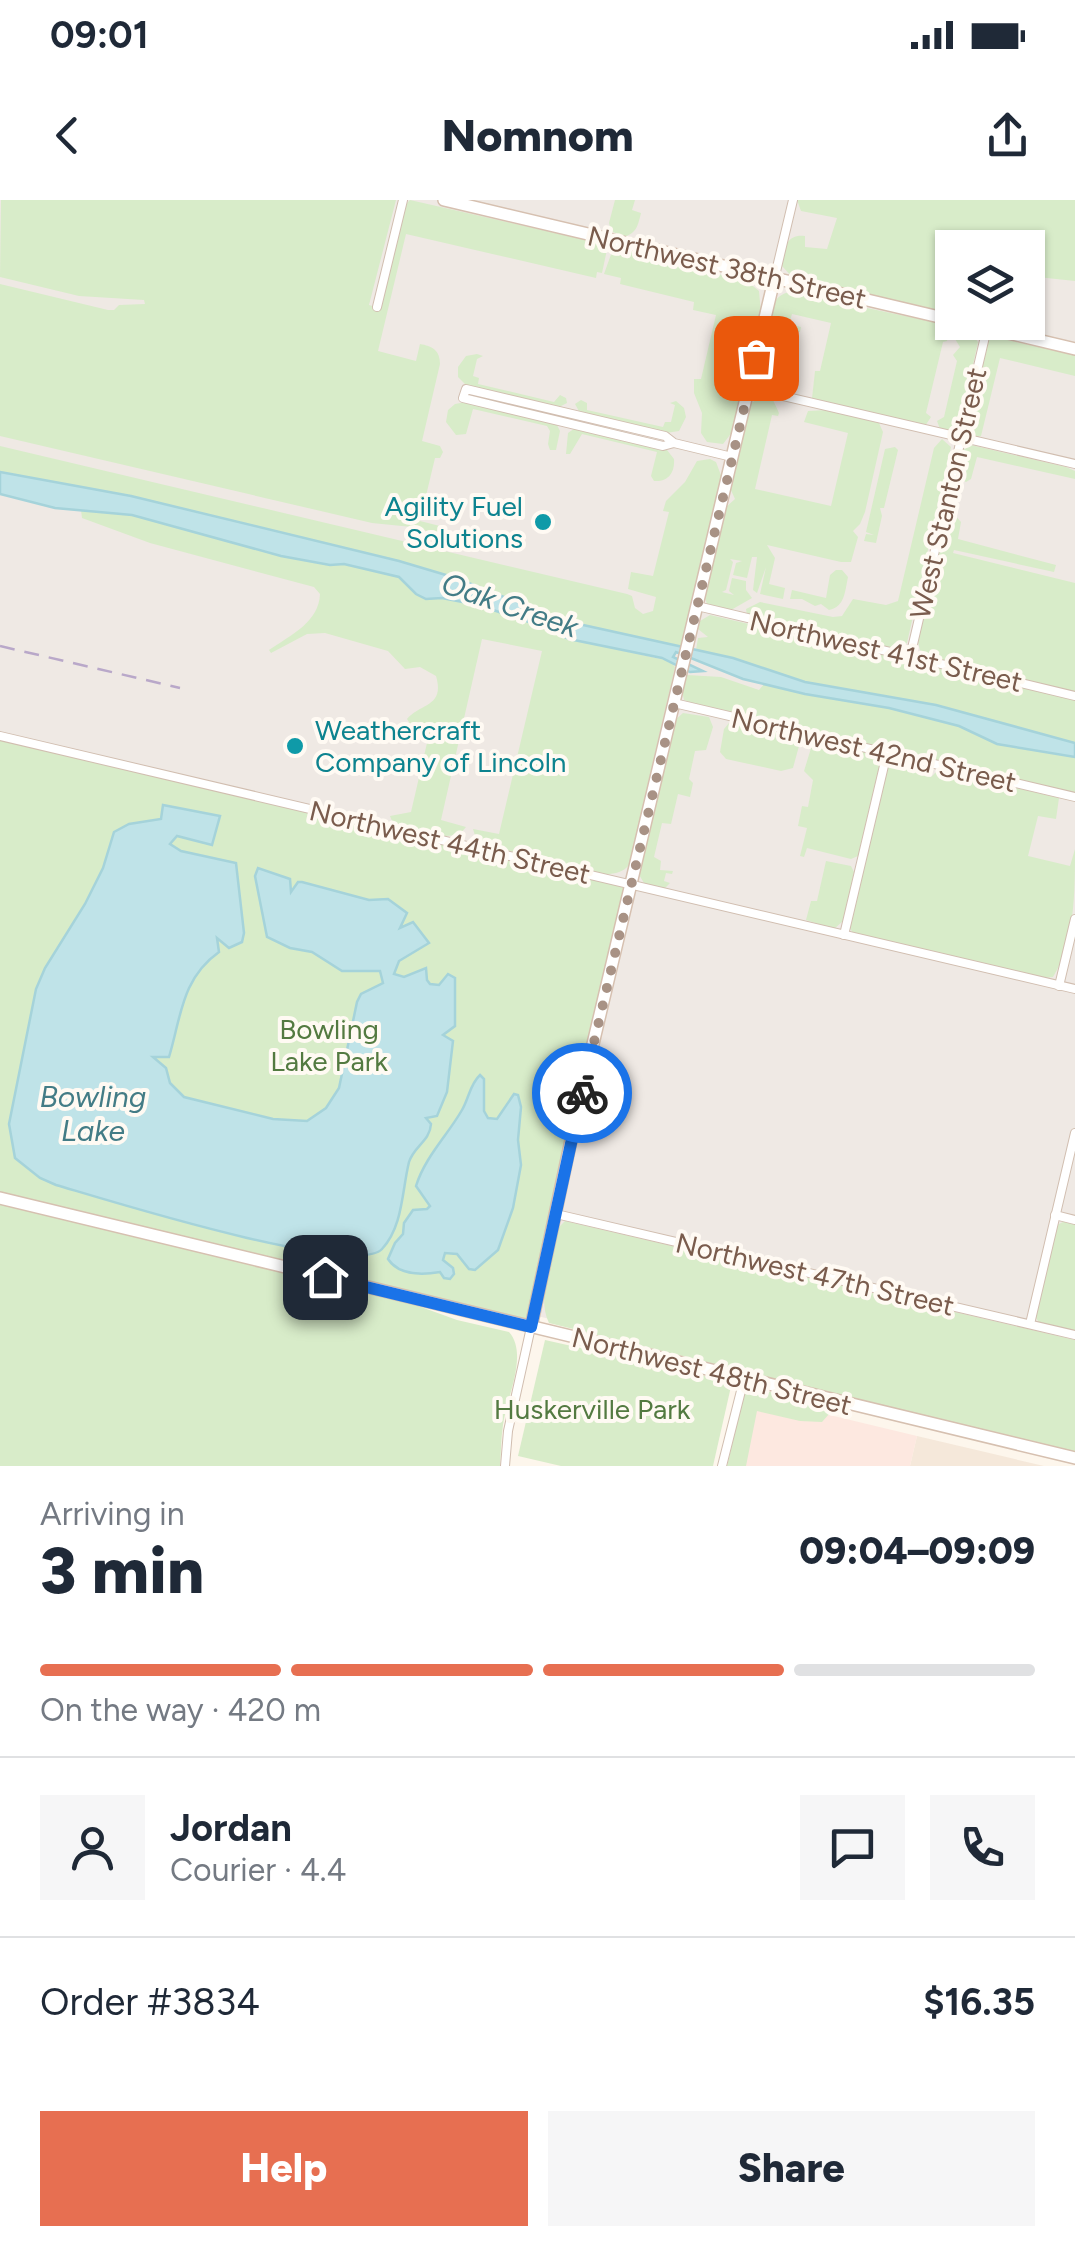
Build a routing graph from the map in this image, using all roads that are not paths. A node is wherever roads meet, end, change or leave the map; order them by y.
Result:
1 (403, 200) edge
2 (444, 200) edge
3 (793, 200) edge
4 (774, 280) junction
5 (377, 307) dead end
6 (935, 316) edge
7 (984, 340) edge
8 (1037, 340) edge
9 (1075, 349) edge
10 (749, 388) junction
11 (464, 394) dead end
12 (961, 437) junction
13 (732, 457) junction
14 (1075, 464) edge
15 (697, 606) junction
16 (910, 657) junction
17 (1075, 696) edge
18 (674, 703) junction
19 (0, 736) edge
20 (887, 753) junction
21 (1075, 797) edge
22 (631, 884) junction
23 (1075, 918) edge
24 (844, 935) junction
25 (1060, 986) junction
26 (1075, 990) edge
27 (1075, 1132) edge
28 (0, 1198) edge
29 (556, 1214) junction
30 (1055, 1216) junction
31 (1075, 1220) edge
32 (1030, 1324) junction
33 (531, 1327) junction
34 (1075, 1335) edge
35 (744, 1379) junction
36 (1075, 1458) edge
37 (505, 1466) edge
38 (722, 1466) edge

1 - 5 street
2 - 4 main road, Northwest 38th Street
3 - 4 street
4 - 6 main road, Northwest 38th Street
4 - 10 main road
7 - 12 street, West Stanton Street
8 - 9 main road
10 - 12 street
10 - 13 main road
11 - 13 street
12 - 14 street
12 - 16 street, West Stanton Street
13 - 15 main road
15 - 16 street, Northwest 41st Street
15 - 18 main road
16 - 17 street, Northwest 41st Street
18 - 20 street, Northwest 42nd Street
18 - 22 main road
19 - 22 street, Northwest 44th Street
20 - 21 street, Northwest 42nd Street
20 - 24 street
22 - 24 street, Northwest 44th Street
22 - 29 main road
23 - 25 street
24 - 25 street, Northwest 44th Street
25 - 26 street, Northwest 44th Street
27 - 30 street
28 - 33 main road, Northwest 48th Street
29 - 32 street, Northwest 47th Street
29 - 33 main road
30 - 31 street
30 - 32 street
32 - 34 street, Northwest 47th Street
33 - 35 main road, Northwest 48th Street
33 - 37 street
35 - 36 main road, Northwest 48th Street
35 - 38 street

